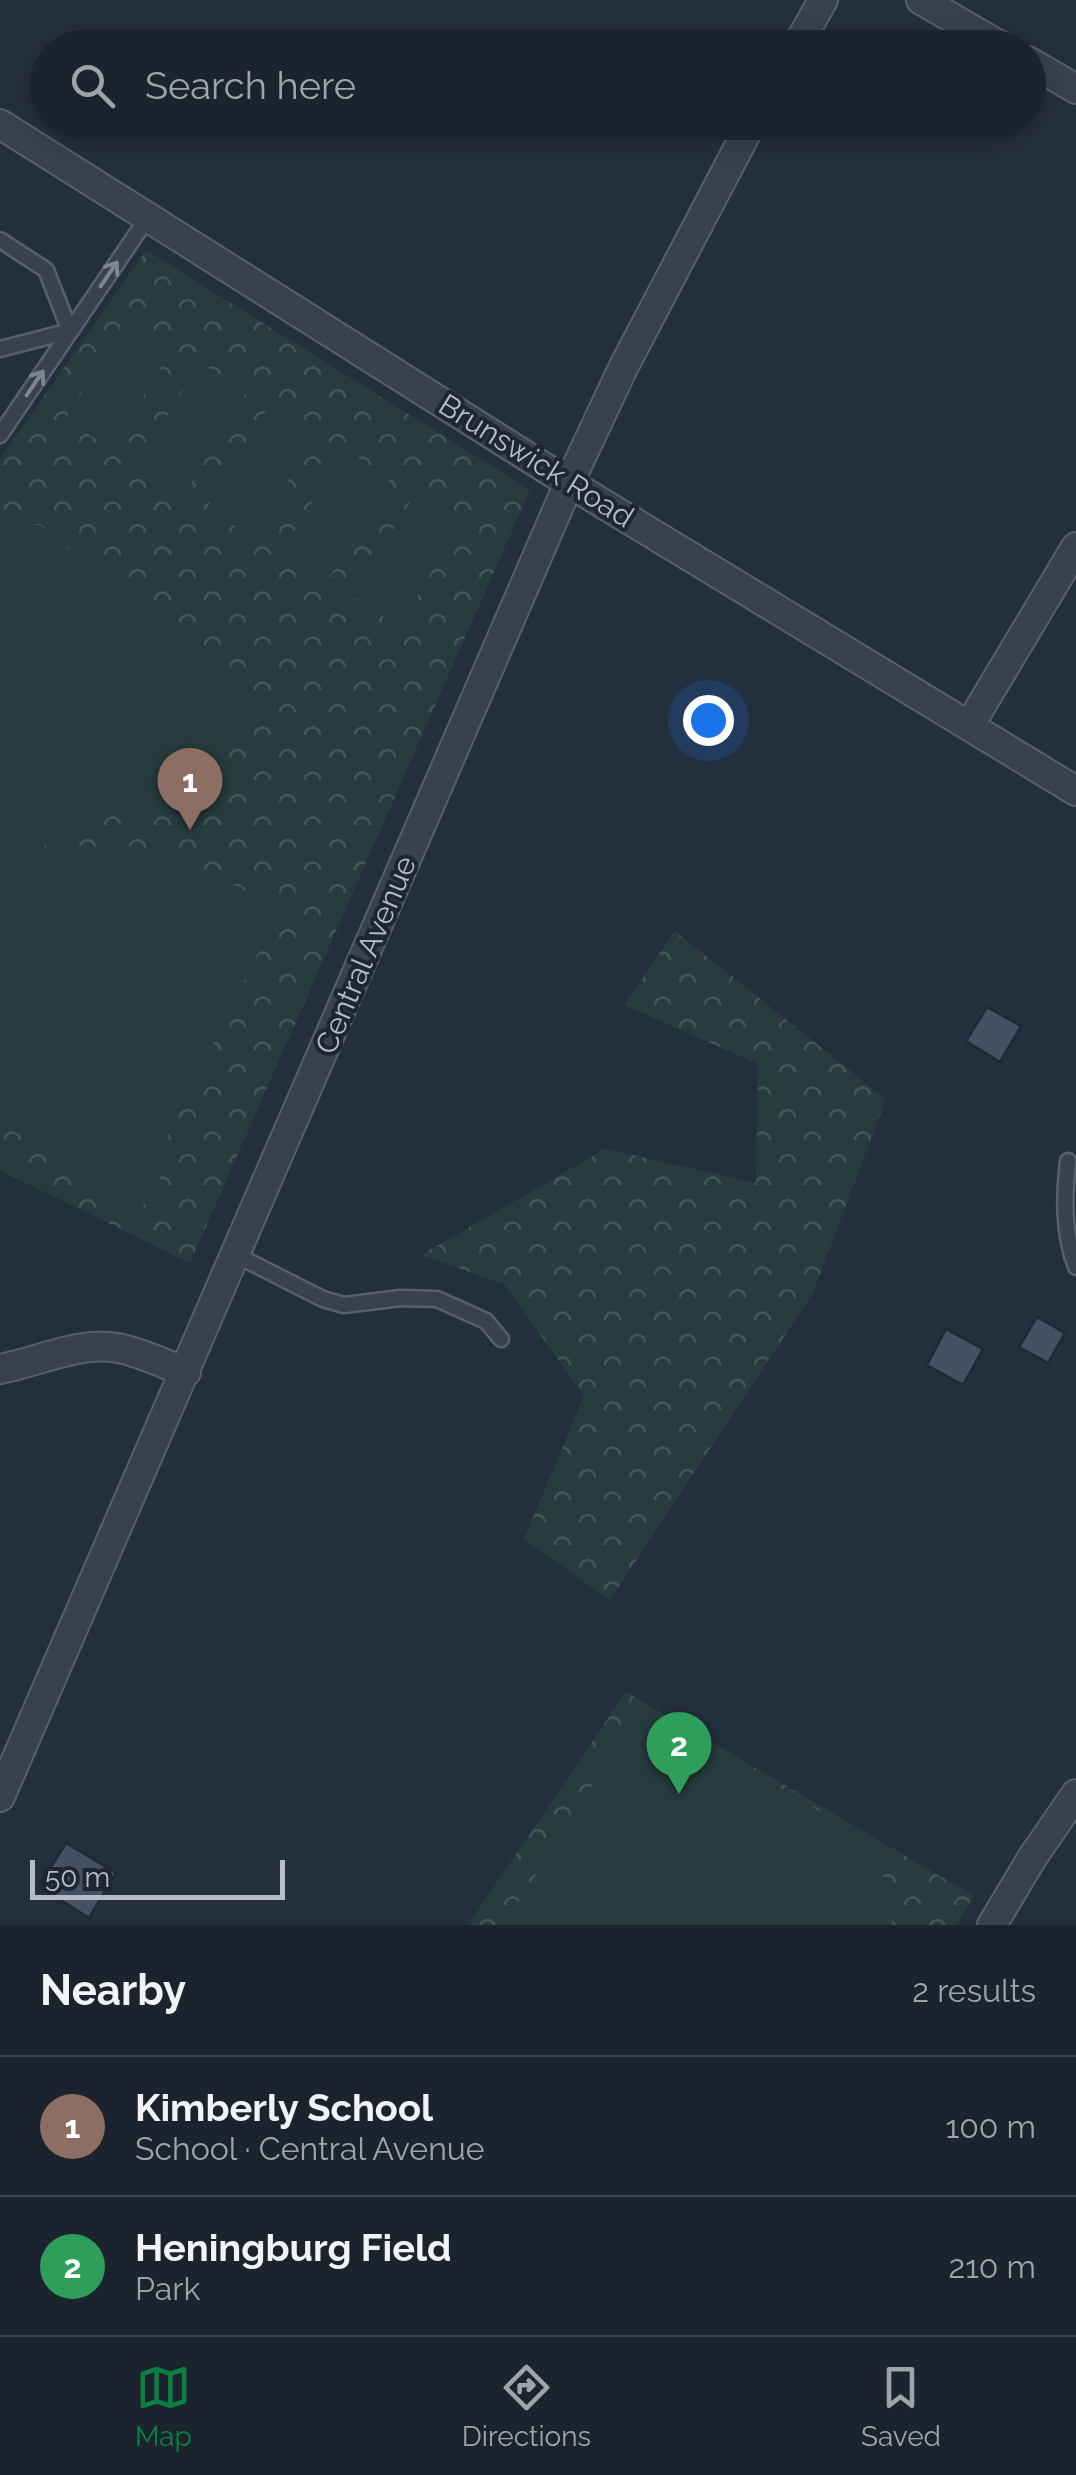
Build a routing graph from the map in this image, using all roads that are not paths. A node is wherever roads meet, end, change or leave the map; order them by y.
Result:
1 (823, 0) edge
2 (921, 0) edge
3 (806, 30) edge
4 (973, 30) edge
5 (1046, 72) edge
6 (1076, 89) edge
7 (0, 124) edge
8 (743, 140) edge
9 (148, 217) junction
10 (0, 240) edge
11 (70, 331) junction
12 (0, 349) edge
13 (0, 435) edge
14 (569, 483) junction
15 (1076, 547) edge
16 (969, 726) junction
17 (1076, 790) edge
18 (1068, 1161) dead end
19 (236, 1255) junction
20 (1076, 1267) edge
21 (502, 1339) dead end
22 (0, 1369) edge
23 (186, 1372) junction
24 (1076, 1794) edge
25 (0, 1797) edge
26 (992, 1925) edge

1 - 3 street
2 - 4 street
5 - 6 street
7 - 9 street, Brunswick Road
8 - 14 street, Central Avenue
11 -> 9 lane
9 - 14 street, Brunswick Road
10 - 11 lane
11 - 12 lane
13 -> 11 lane
14 - 16 street, Brunswick Road
14 - 19 street, Central Avenue
15 - 16 street
16 - 17 street, Brunswick Road
18 - 20 lane
19 - 21 lane
19 - 23 street, Central Avenue
22 - 23 street
23 - 25 street, Central Avenue
24 - 26 street

